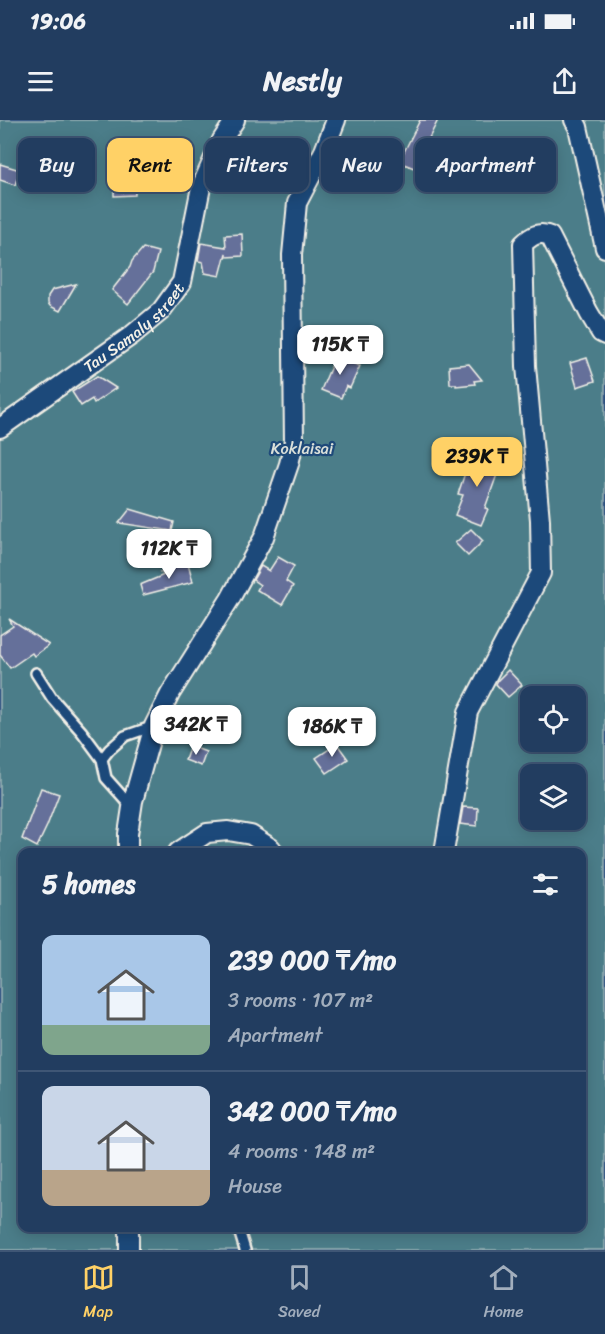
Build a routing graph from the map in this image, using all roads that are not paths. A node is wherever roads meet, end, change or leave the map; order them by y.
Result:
1 (235, 120) edge
2 (336, 120) edge
3 (574, 120) edge
4 (605, 248) edge
5 (605, 335) edge
6 (0, 428) edge
7 (36, 673) dead end
8 (154, 726) junction
9 (102, 759) junction
10 (132, 807) junction
11 (128, 848) edge
12 (184, 848) edge
13 (271, 848) edge
14 (445, 848) edge
15 (129, 1232) edge
16 (240, 1232) edge
17 (129, 1250) edge
18 (245, 1250) edge

1 - 6 street, Tau Samaly street
2 - 8 street
3 - 4 street
5 - 14 street
7 - 9 lane
8 - 9 lane
8 - 10 street
9 - 10 lane
10 - 11 street
12 - 13 street
15 - 17 street
16 - 18 lane

